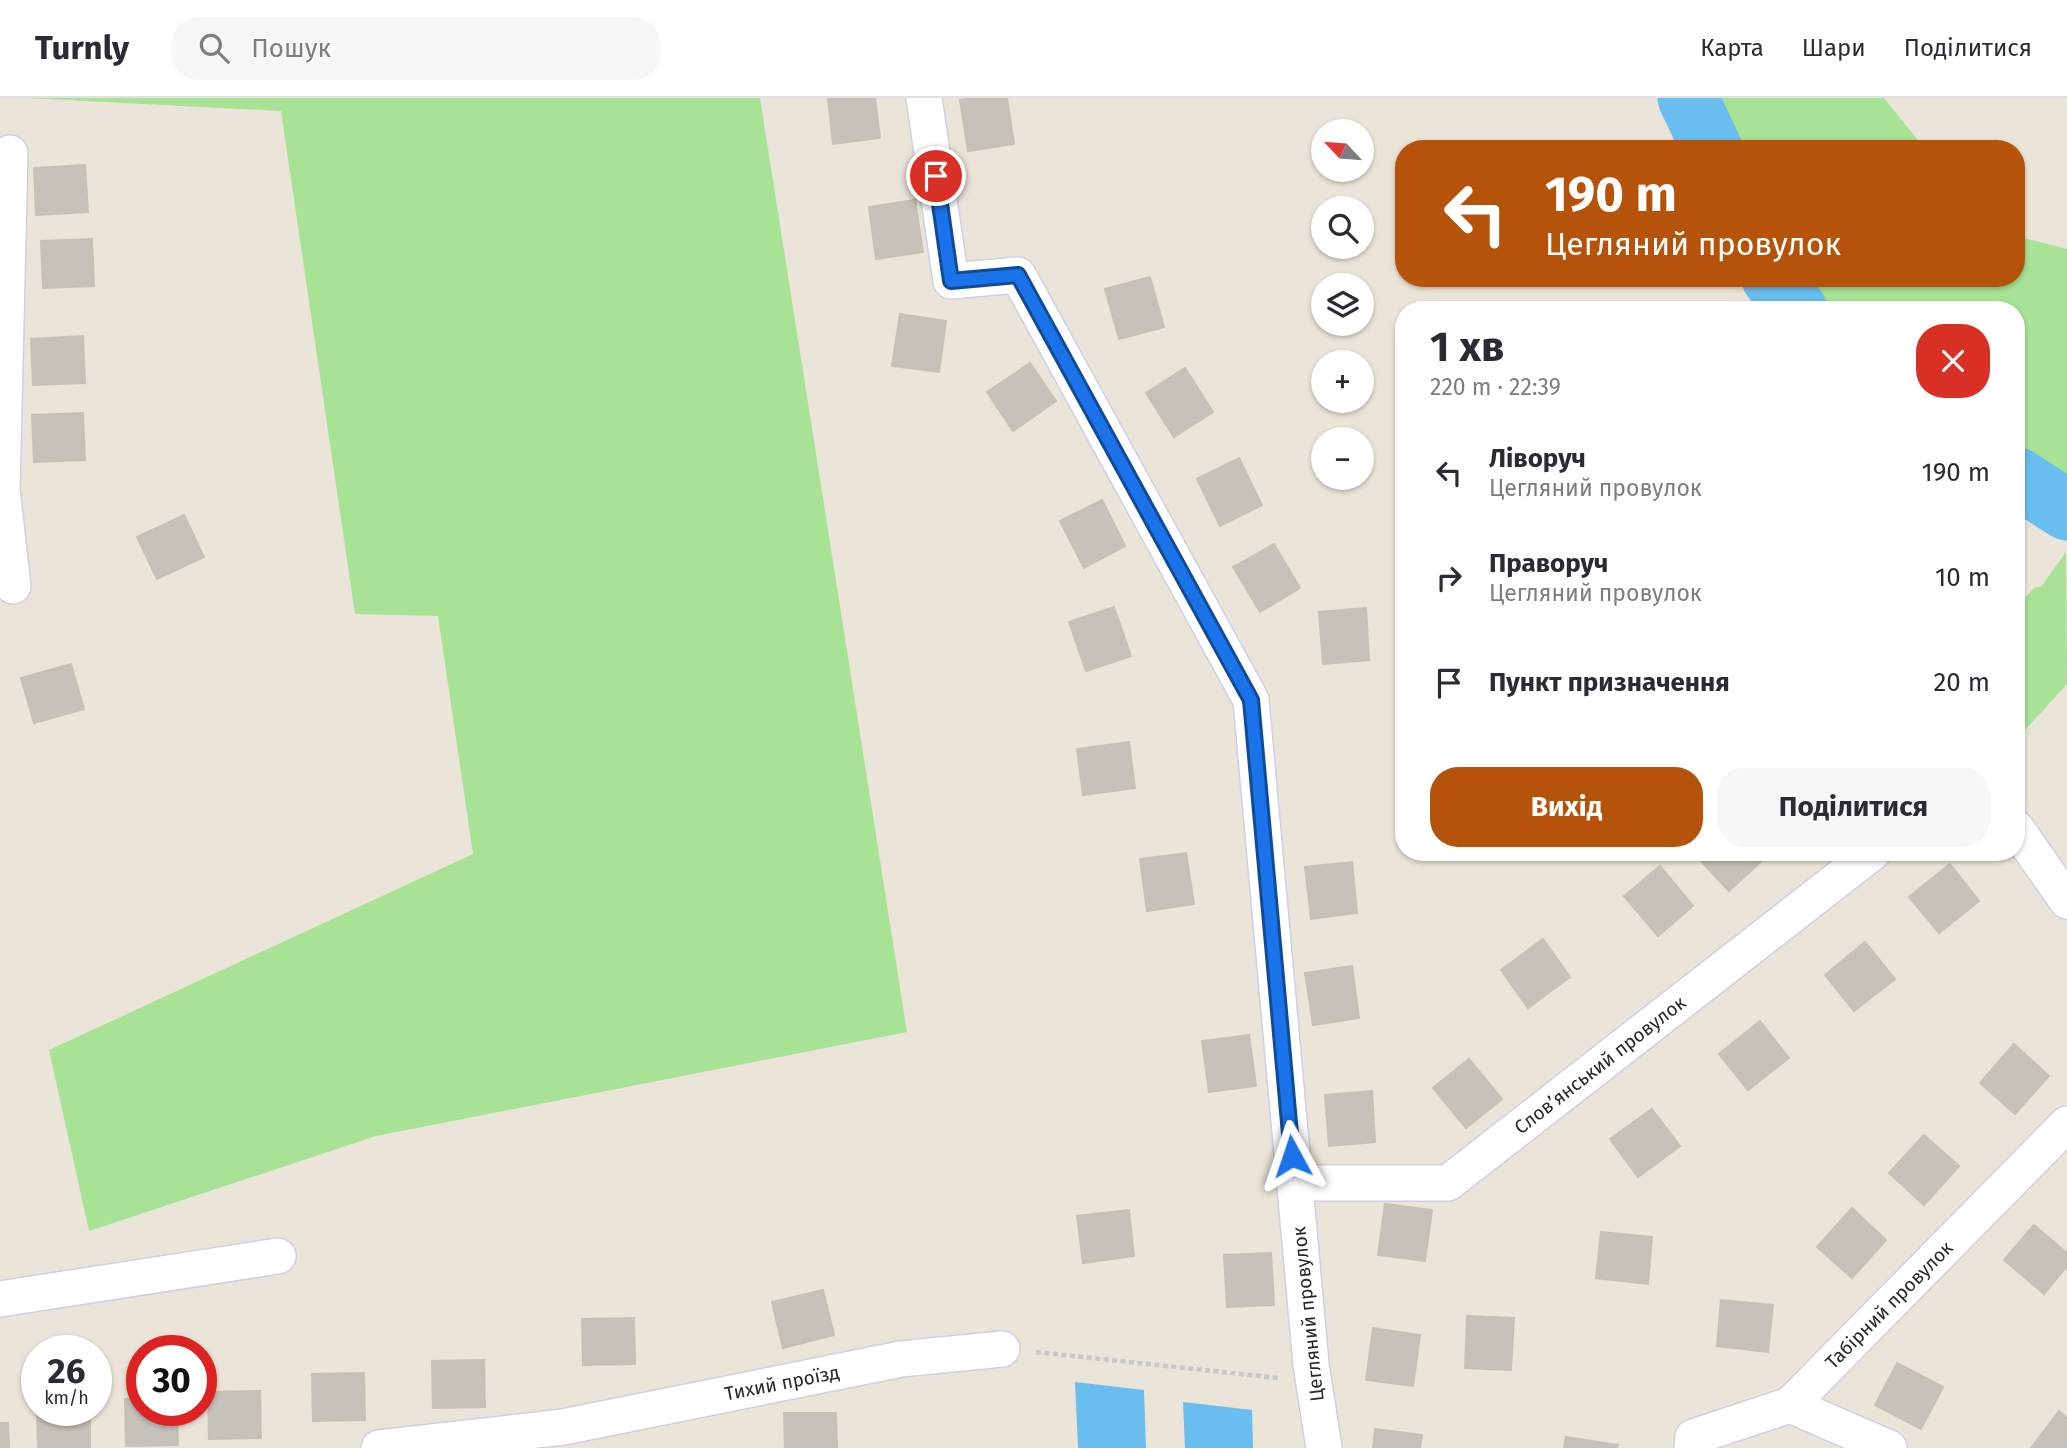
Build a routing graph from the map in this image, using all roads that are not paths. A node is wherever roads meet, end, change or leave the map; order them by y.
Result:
1 (923, 98) edge
2 (10, 153) dead end
3 (1, 490) edge
4 (13, 586) dead end
5 (2025, 841) edge
6 (1861, 861) edge
7 (2067, 901) edge
8 (2067, 1124) edge
9 (1295, 1183) junction
10 (278, 1256) dead end
11 (0, 1299) edge
12 (1002, 1349) road end
13 (1790, 1405) junction
14 (563, 1438) edge
15 (379, 1448) edge
16 (1324, 1448) edge
17 (1692, 1448) edge
18 (1889, 1448) edge

1 - 9 street, Цегляний провулок
2 - 3 street
3 - 4 street
5 - 7 street
6 - 9 street, Словʼянський провулок
8 - 13 street, Табірний провулок
9 - 16 street, Цегляний провулок
10 - 11 street
12 - 14 street, Тихий проїзд
13 - 17 street, Табірний провулок
13 - 18 street
14 - 15 street, Тихий проїзд

